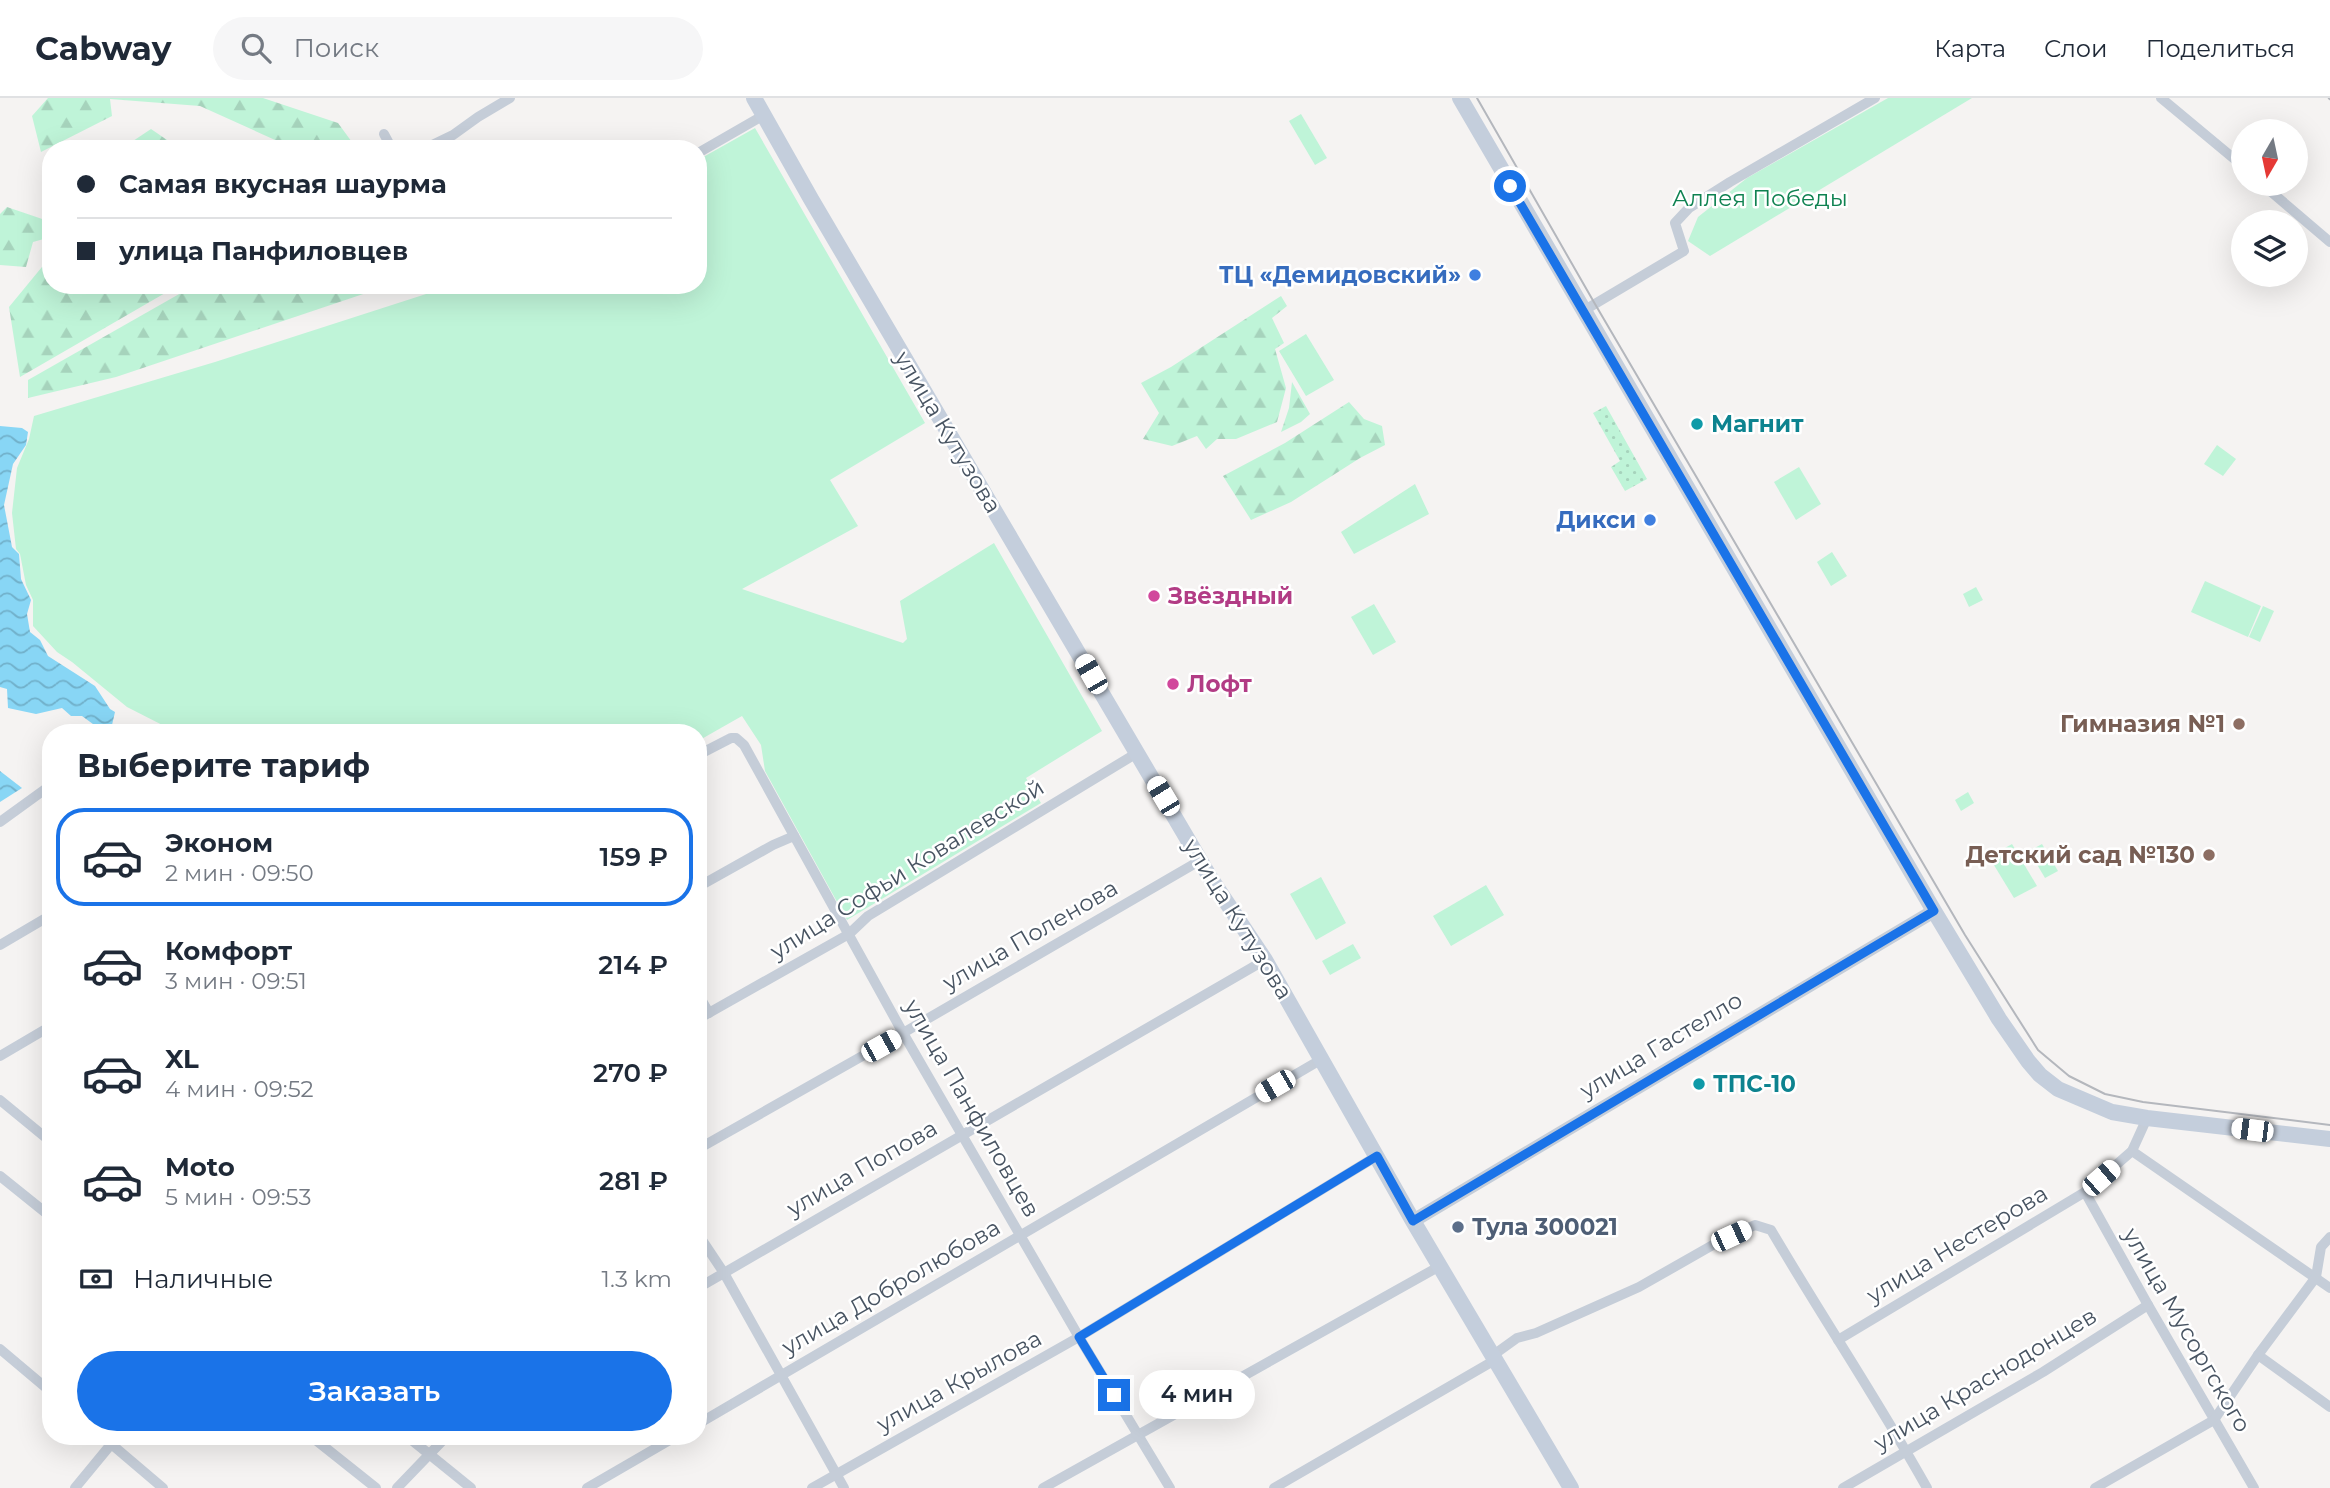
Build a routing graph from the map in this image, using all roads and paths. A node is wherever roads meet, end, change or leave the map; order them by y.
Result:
1 (510, 98) edge
2 (754, 98) edge
3 (1460, 98) edge
4 (1875, 98) edge
5 (2161, 98) edge
6 (764, 115) junction
7 (384, 134) dead end
8 (387, 140) edge
9 (443, 140) edge
10 (707, 148) edge
11 (2231, 156) edge
12 (2276, 196) edge
13 (2330, 242) edge
14 (1583, 312) junction
15 (707, 750) edge
16 (1137, 753) junction
17 (42, 792) edge
18 (0, 822) edge
19 (794, 836) junction
20 (1201, 860) junction
21 (707, 882) edge
22 (1934, 911) junction
23 (42, 920) edge
24 (849, 934) junction
25 (0, 945) edge
26 (1265, 960) junction
27 (707, 1010) edge
28 (709, 1013) joint
29 (42, 1031) edge
30 (904, 1033) junction
31 (0, 1056) edge
32 (1322, 1059) junction
33 (0, 1100) edge
34 (2147, 1118) junction
35 (963, 1133) junction
36 (42, 1135) edge
37 (2330, 1139) edge
38 (707, 1144) edge
39 (2132, 1152) junction
40 (1377, 1156) junction
41 (0, 1176) edge
42 (2085, 1192) junction
43 (42, 1210) edge
44 (1413, 1221) junction
45 (1021, 1235) junction
46 (2330, 1237) edge
47 (707, 1248) edge
48 (1440, 1266) junction
49 (724, 1273) junction
50 (2316, 1278) junction
51 (707, 1283) edge
52 (2330, 1288) edge
53 (2148, 1305) junction
54 (1079, 1337) junction
55 (1838, 1340) junction
56 (0, 1349) edge
57 (2258, 1355) junction
58 (1493, 1358) junction
59 (781, 1376) junction
60 (42, 1384) edge
61 (2330, 1407) edge
62 (707, 1419) edge
63 (2214, 1420) junction
64 (1138, 1434) junction
65 (106, 1445) edge
66 (116, 1445) edge
67 (322, 1445) edge
68 (418, 1445) edge
69 (438, 1445) edge
70 (662, 1445) edge
71 (1906, 1451) junction
72 (429, 1454) junction
73 (836, 1474) junction
74 (75, 1488) edge
75 (163, 1488) edge
76 (376, 1488) edge
77 (397, 1488) edge
78 (471, 1488) edge
79 (587, 1488) edge
80 (812, 1488) edge
81 (844, 1488) edge
82 (1043, 1488) edge
83 (1170, 1488) edge
84 (1274, 1488) edge
85 (1571, 1488) edge
86 (1843, 1488) edge
87 (1927, 1488) edge
88 (2095, 1488) edge
89 (2254, 1488) edge

1 - 9 street
2 - 6 main road, улица Кутузова
3 - 14 main road
4 - 14 street
5 - 11 street
6 - 10 street
6 - 16 main road, улица Кутузова
7 - 8 street
12 - 13 street
14 - 22 main road
15 - 19 street, улица Панфиловцев
16 - 20 main road, улица Кутузова
16 - 24 street, улица Софьи Ковалевской
17 - 18 street
19 - 21 street
19 - 24 street, улица Панфиловцев
20 - 26 main road, улица Кутузова
20 - 30 street, улица Поленова
22 - 34 main road
22 - 44 street, улица Гастелло
23 - 25 street
24 - 28 street, улица Софьи Ковалевской
24 - 30 street, улица Панфиловцев
26 - 32 main road, улица Кутузова
26 - 35 street, улица Попова
27 - 28 street
29 - 31 street
30 - 35 street, улица Панфиловцев
30 - 38 street, улица Поленова
32 - 40 main road, улица Кутузова
32 - 45 street, улица Добролюбова
33 - 36 street
34 - 37 main road
34 - 39 street, улица Нестерова
35 - 45 street, улица Панфиловцев
35 - 49 street, улица Попова
39 - 42 street, улица Нестерова
39 - 50 street
40 - 44 main road, улица Кутузова
40 - 54 street, улица Крылова
41 - 43 street
42 - 53 street, улица Мусоргского
42 - 55 street, улица Нестерова
44 - 48 main road, улица Кутузова
45 - 54 street, улица Панфиловцев
45 - 59 street, улица Добролюбова
46 - 50 street
47 - 49 street
48 - 58 main road, улица Кутузова
48 - 64 street
49 - 51 street, улица Попова
49 - 59 street
50 - 52 street
50 - 57 street
53 - 63 street, улица Мусоргского
53 - 71 street, улица Краснодонцев
54 - 64 street, улица Панфиловцев
54 - 73 street, улица Крылова
55 - 58 street
55 - 71 street
56 - 60 street
57 - 61 street
57 - 63 street
58 - 84 street
58 - 85 main road, улица Кутузова
59 - 62 street, улица Добролюбова
59 - 73 street
63 - 88 street
63 - 89 street, улица Мусоргского
64 - 82 street
64 - 83 street, улица Панфиловцев
65 - 74 street
66 - 75 street
67 - 76 street
68 - 72 street
69 - 72 street
70 - 79 street
71 - 86 street, улица Краснодонцев
71 - 87 street
72 - 77 street
72 - 78 street
73 - 80 street, улица Крылова
73 - 81 street

